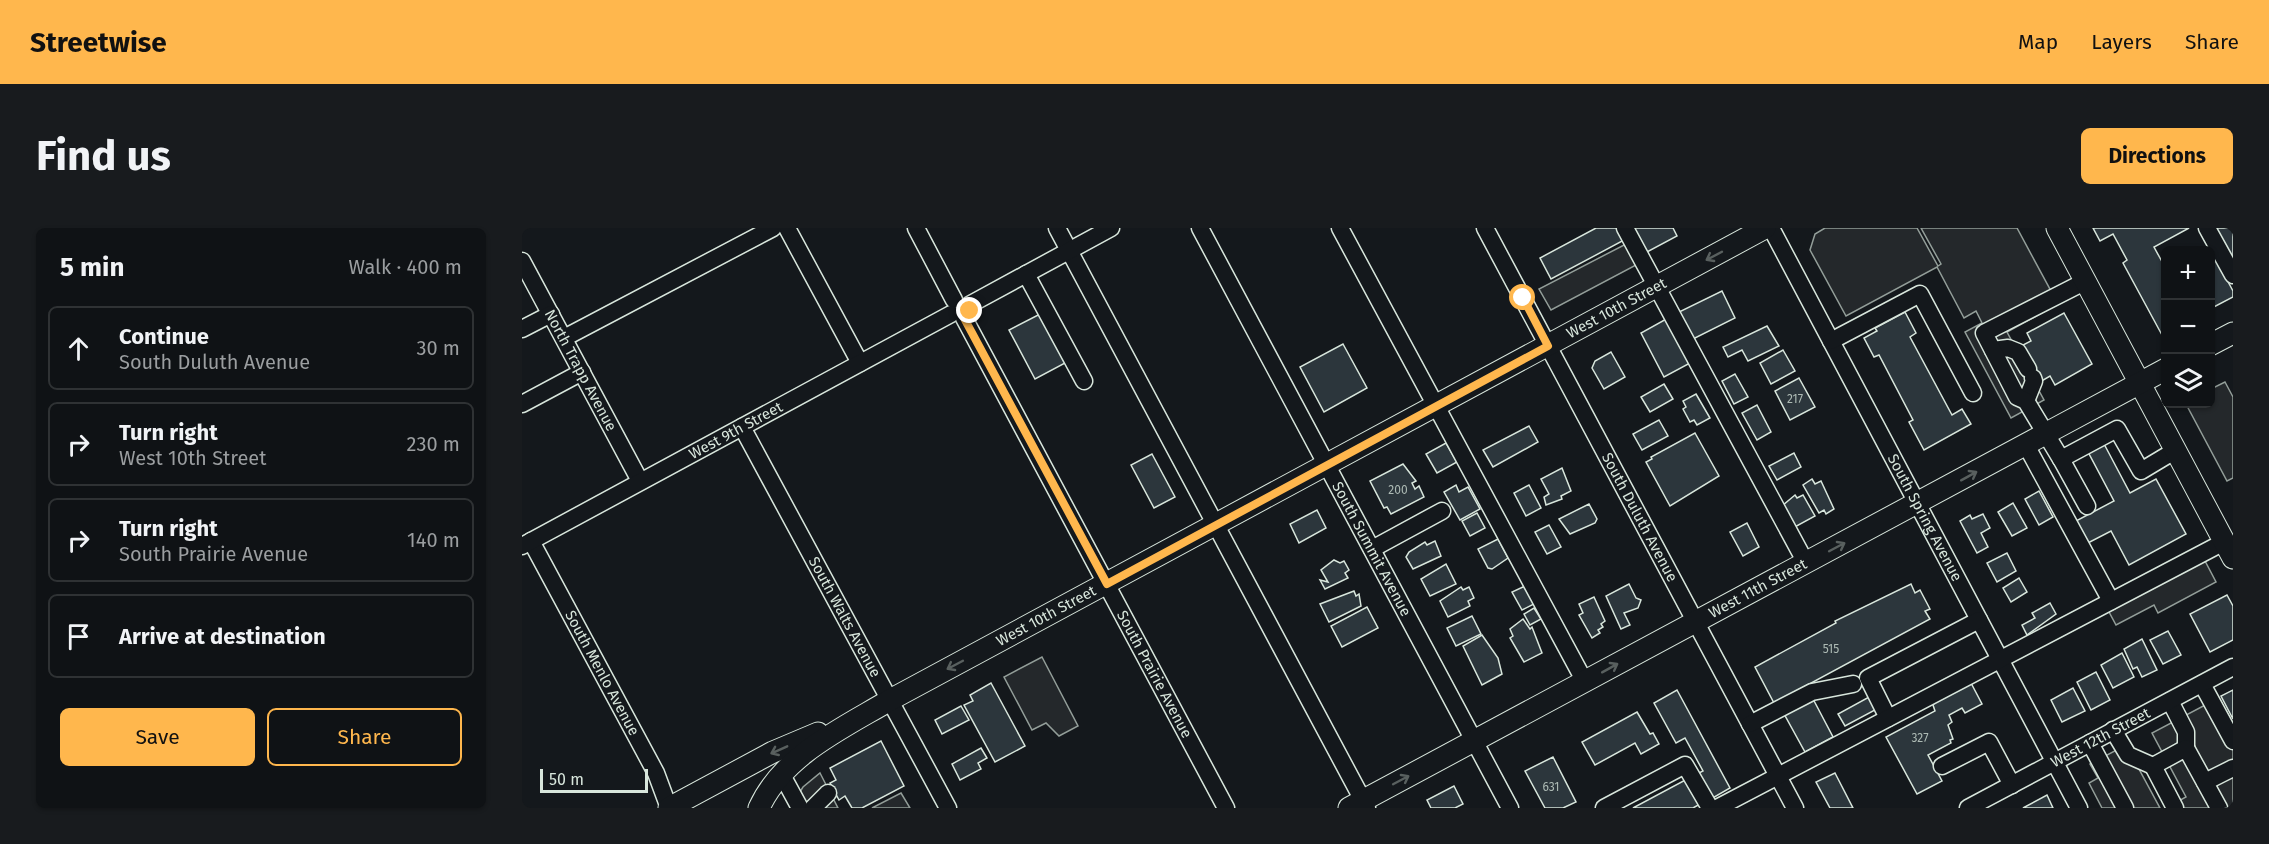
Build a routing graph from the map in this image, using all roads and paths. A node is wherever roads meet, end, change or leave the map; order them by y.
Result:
1 (773, 228) edge
2 (787, 228) edge
3 (916, 228) edge
4 (1057, 228) edge
5 (1111, 228) edge
6 (1200, 228) edge
7 (1340, 228) edge
8 (1485, 228) edge
9 (1625, 228) edge
10 (1766, 228) edge
11 (1771, 228) edge
12 (2058, 228) edge
13 (2207, 228) edge
14 (1069, 251) junction
15 (522, 261) edge
16 (1026, 274) junction
17 (2233, 275) edge
18 (2086, 281) junction
19 (1657, 287) junction
20 (960, 309) junction
21 (551, 314) junction
22 (522, 330) edge
23 (2233, 333) edge
24 (564, 338) junction
25 (1831, 341) junction
26 (2215, 343) edge
27 (1548, 346) junction
28 (1993, 350) junction
29 (860, 363) junction
30 (582, 372) junction
31 (2161, 372) edge
32 (1084, 381) dead end
33 (2140, 383) junction
34 (1973, 393) dead end
35 (2026, 401) junction
36 (522, 404) edge
37 (1436, 406) junction
38 (742, 427) junction
39 (2045, 435) junction
40 (2026, 445) junction
41 (2176, 450) junction
42 (2061, 459) junction
43 (1328, 465) junction
44 (640, 481) junction
45 (1917, 505) junction
46 (2087, 506) dead end
47 (1442, 511) dead end
48 (1216, 525) junction
49 (527, 544) edge
50 (1372, 549) junction
51 (2229, 550) edge
52 (1806, 563) junction
53 (1107, 584) junction
54 (2111, 600) junction
55 (1978, 620) junction
56 (1695, 622) junction
57 (2000, 659) junction
58 (2233, 667) edge
59 (1585, 682) junction
60 (1853, 684) dead end
61 (2202, 684) junction
62 (890, 700) junction
63 (2170, 701) junction
64 (1888, 718) junction
65 (1750, 724) junction
66 (2113, 730) junction
67 (1475, 741) junction
68 (2233, 741) edge
69 (2090, 743) junction
70 (2186, 748) junction
71 (2054, 762) junction
72 (1942, 766) dead end
73 (2153, 766) junction
74 (2233, 768) edge
75 (782, 775) junction
76 (1778, 776) junction
77 (2205, 782) junction
78 (2012, 785) junction
79 (828, 793) dead end
80 (1360, 806) edge
81 (669, 808) edge
82 (759, 808) edge
83 (800, 808) edge
84 (813, 808) edge
85 (948, 808) edge
86 (1226, 808) edge
87 (1510, 808) edge
88 (1604, 808) edge
89 (1710, 808) edge
90 (1717, 808) edge
91 (1795, 808) edge
92 (1968, 808) edge
93 (2079, 808) edge
94 (2125, 808) edge
95 (2175, 808) edge
96 (2219, 808) edge

1 - 24 street
2 - 29 street
3 - 20 street, South Prairie Avenue
4 - 14 street
5 - 14 street, West 9th Street
6 - 43 street, South Summit Avenue
7 - 37 street
8 - 27 street, South Duluth Avenue
9 - 19 street
10 -> 19 main road, West 10th Street
11 - 25 street, South Spring Avenue
12 - 18 main road
13 - 17 street
14 - 16 street, West 9th Street
14 - 48 street
15 - 21 street, North Trapp Avenue
16 - 20 street, West 9th Street
16 - 32 street
18 - 28 street
18 - 33 main road
19 - 27 main road, West 10th Street
19 - 52 street
20 - 29 street, West 9th Street
20 - 53 street, South Prairie Avenue
21 - 22 street
21 - 24 street, North Trapp Avenue
23 - 26 main road
24 - 30 street, North Trapp Avenue
25 - 34 street
25 - 45 street, South Spring Avenue
27 - 37 main road, West 10th Street
27 - 56 street, South Duluth Avenue
28 - 35 street
28 - 35 street
29 - 38 street, West 9th Street
30 - 36 street
30 - 44 street, North Trapp Avenue
31 - 33 main road, West 11th Street
33 - 39 main road, West 11th Street
33 - 41 main road
35 - 39 street
37 - 43 main road, West 10th Street
37 - 59 street
38 - 44 street, West 9th Street
38 - 62 street, South Walts Avenue
39 - 40 main road, West 11th Street
39 - 42 street
45 -> 40 main road, West 11th Street
40 - 54 street
41 - 42 street
41 - 51 main road
42 - 46 street
43 - 48 main road, West 10th Street
43 - 50 street, South Summit Avenue
44 - 49 street, West 9th Street
52 -> 45 main road, West 11th Street
45 - 55 street, South Spring Avenue
47 - 50 street
48 - 53 main road, West 10th Street
48 - 80 street
49 - 81 street, South Menlo Avenue
50 - 67 street, South Summit Avenue
51 - 54 street
52 - 56 main road, West 11th Street
53 -> 62 main road, West 10th Street
53 - 86 street, South Prairie Avenue
54 - 57 street
55 - 57 street, South Spring Avenue
55 - 64 street
59 -> 56 main road, West 11th Street
56 - 65 street, South Duluth Avenue
57 - 64 street
57 - 71 street, South Spring Avenue
58 - 61 street, West 12th Street
59 - 67 main road, West 11th Street
60 - 65 street
61 - 63 street, West 12th Street
61 - 68 street
62 - 75 main road, West 10th Street
62 -> 81 main road
62 - 85 street, South Walts Avenue
63 - 66 street, West 12th Street
63 - 70 street
64 - 76 street
65 - 76 street, South Duluth Avenue
66 - 69 street, West 12th Street
66 - 73 street
80 -> 67 main road, West 11th Street
67 - 87 street, South Summit Avenue
69 - 71 street, West 12th Street
69 - 94 street
70 - 73 street
70 - 77 street
71 - 78 street, West 12th Street
71 - 93 street, South Spring Avenue
72 - 78 street
73 - 95 street
74 - 77 street
75 - 82 main road, West 10th Street
75 - 83 street
76 - 90 street
76 - 91 street, South Duluth Avenue
77 - 96 street
78 - 92 street, West 12th Street
79 - 84 street
88 - 89 street

